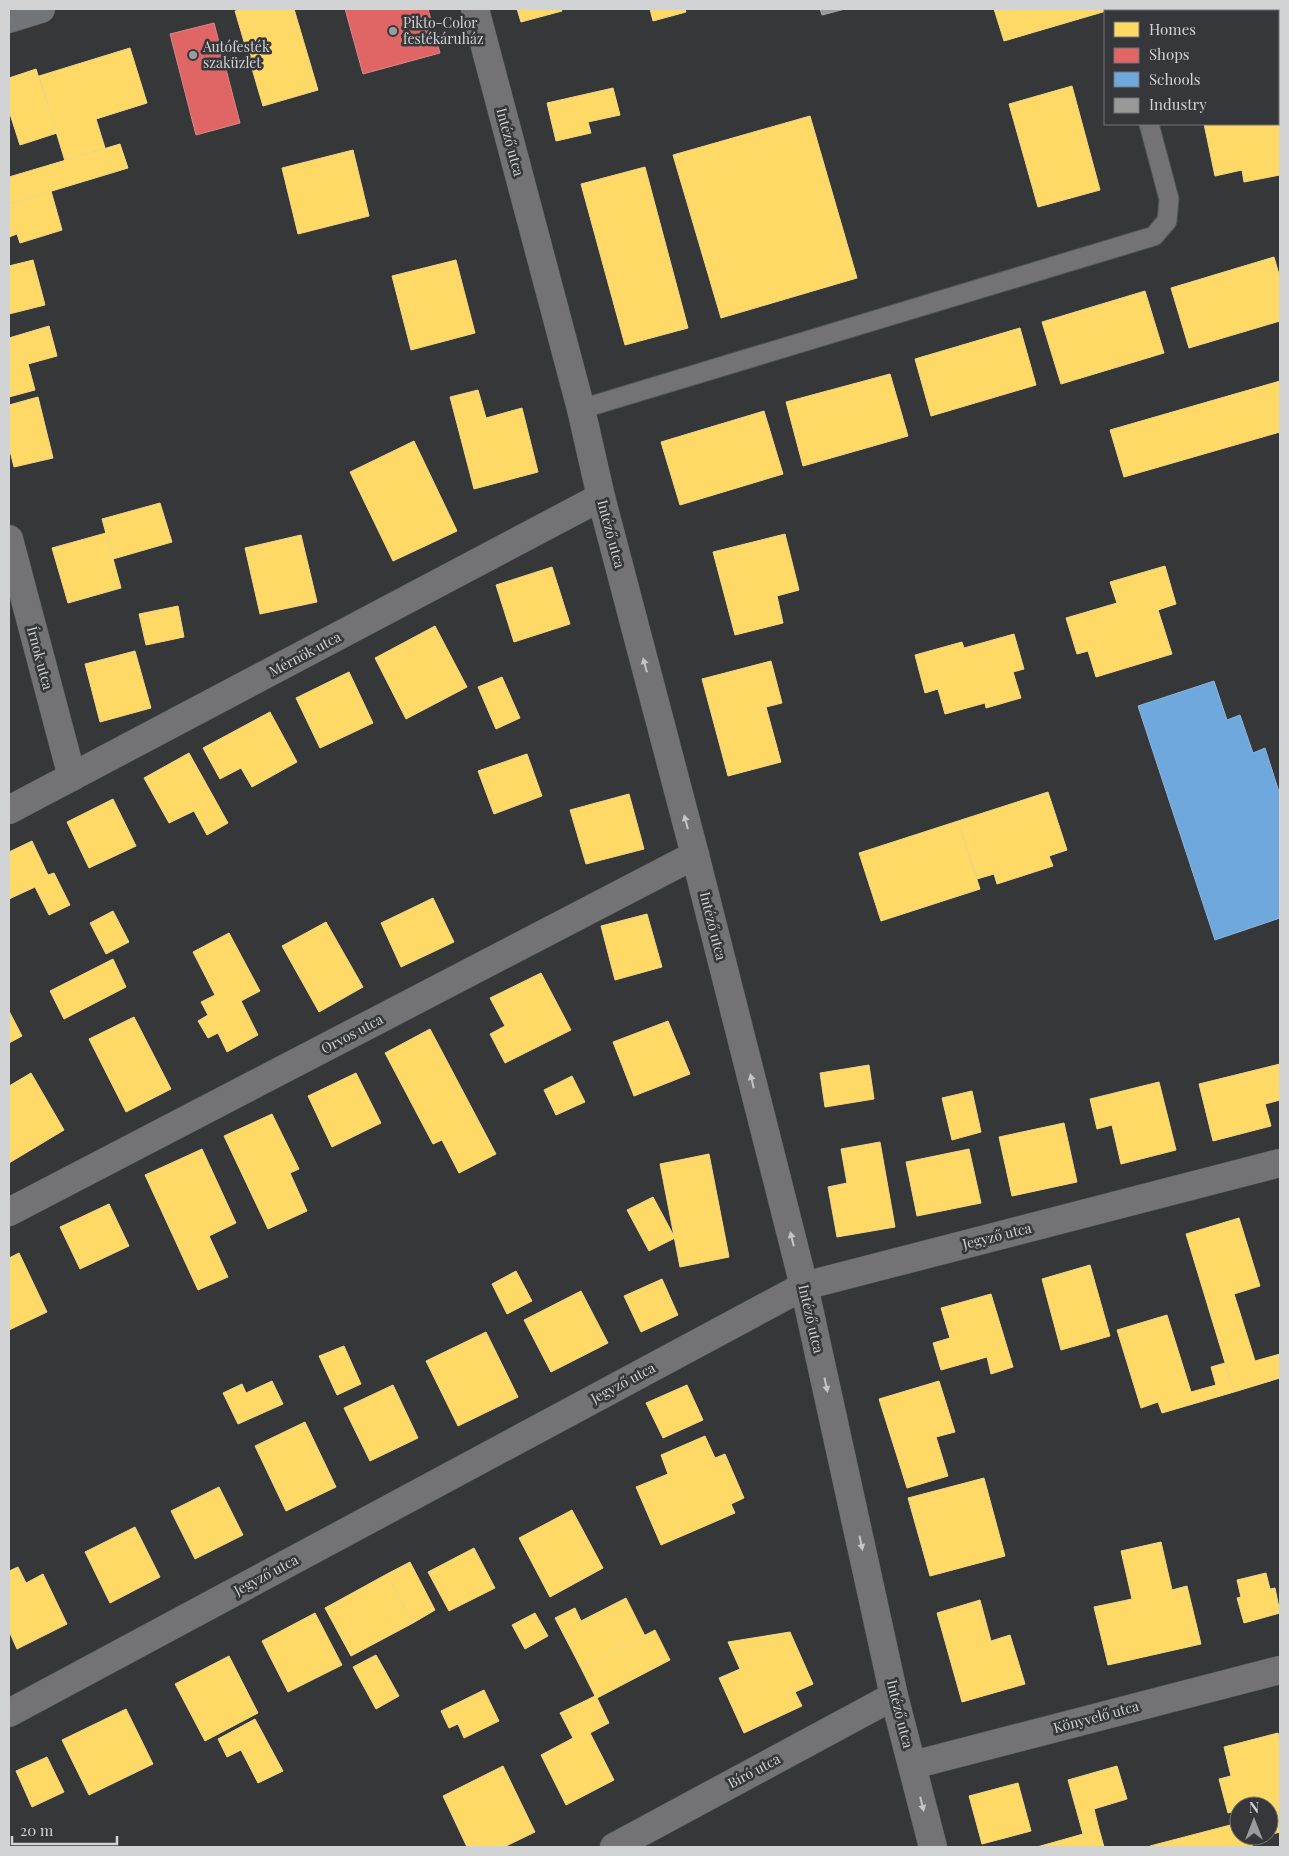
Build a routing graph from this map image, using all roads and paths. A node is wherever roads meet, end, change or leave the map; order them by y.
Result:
1 (41, 9) edge
2 (475, 9) edge
3 (9, 18) edge
4 (1149, 125) edge
5 (581, 410) junction
6 (601, 497) junction
7 (9, 539) edge
8 (72, 776) junction
9 (9, 810) edge
10 (695, 855) junction
11 (1280, 1163) edge
12 (9, 1212) edge
13 (804, 1286) junction
14 (1280, 1670) edge
15 (894, 1696) junction
16 (9, 1713) edge
17 (913, 1765) junction
18 (614, 1847) edge
19 (933, 1847) edge

1 - 3 main road
2 - 5 street, Intéző utca
4 - 5 lane
5 - 6 street, Intéző utca
6 - 8 street, Mérnök utca
10 -> 6 street, Intéző utca
7 - 8 street, Írnok utca
8 - 9 street, Mérnök utca
10 - 12 street, Orvos utca
13 -> 10 street, Intéző utca
11 - 13 street, Jegyző utca
13 -> 15 street, Intéző utca
13 - 16 street, Jegyző utca
14 - 17 street, Könyvelő utca
15 - 17 street, Intéző utca
15 - 18 street, Bíró utca
17 -> 19 street, Intéző utca

